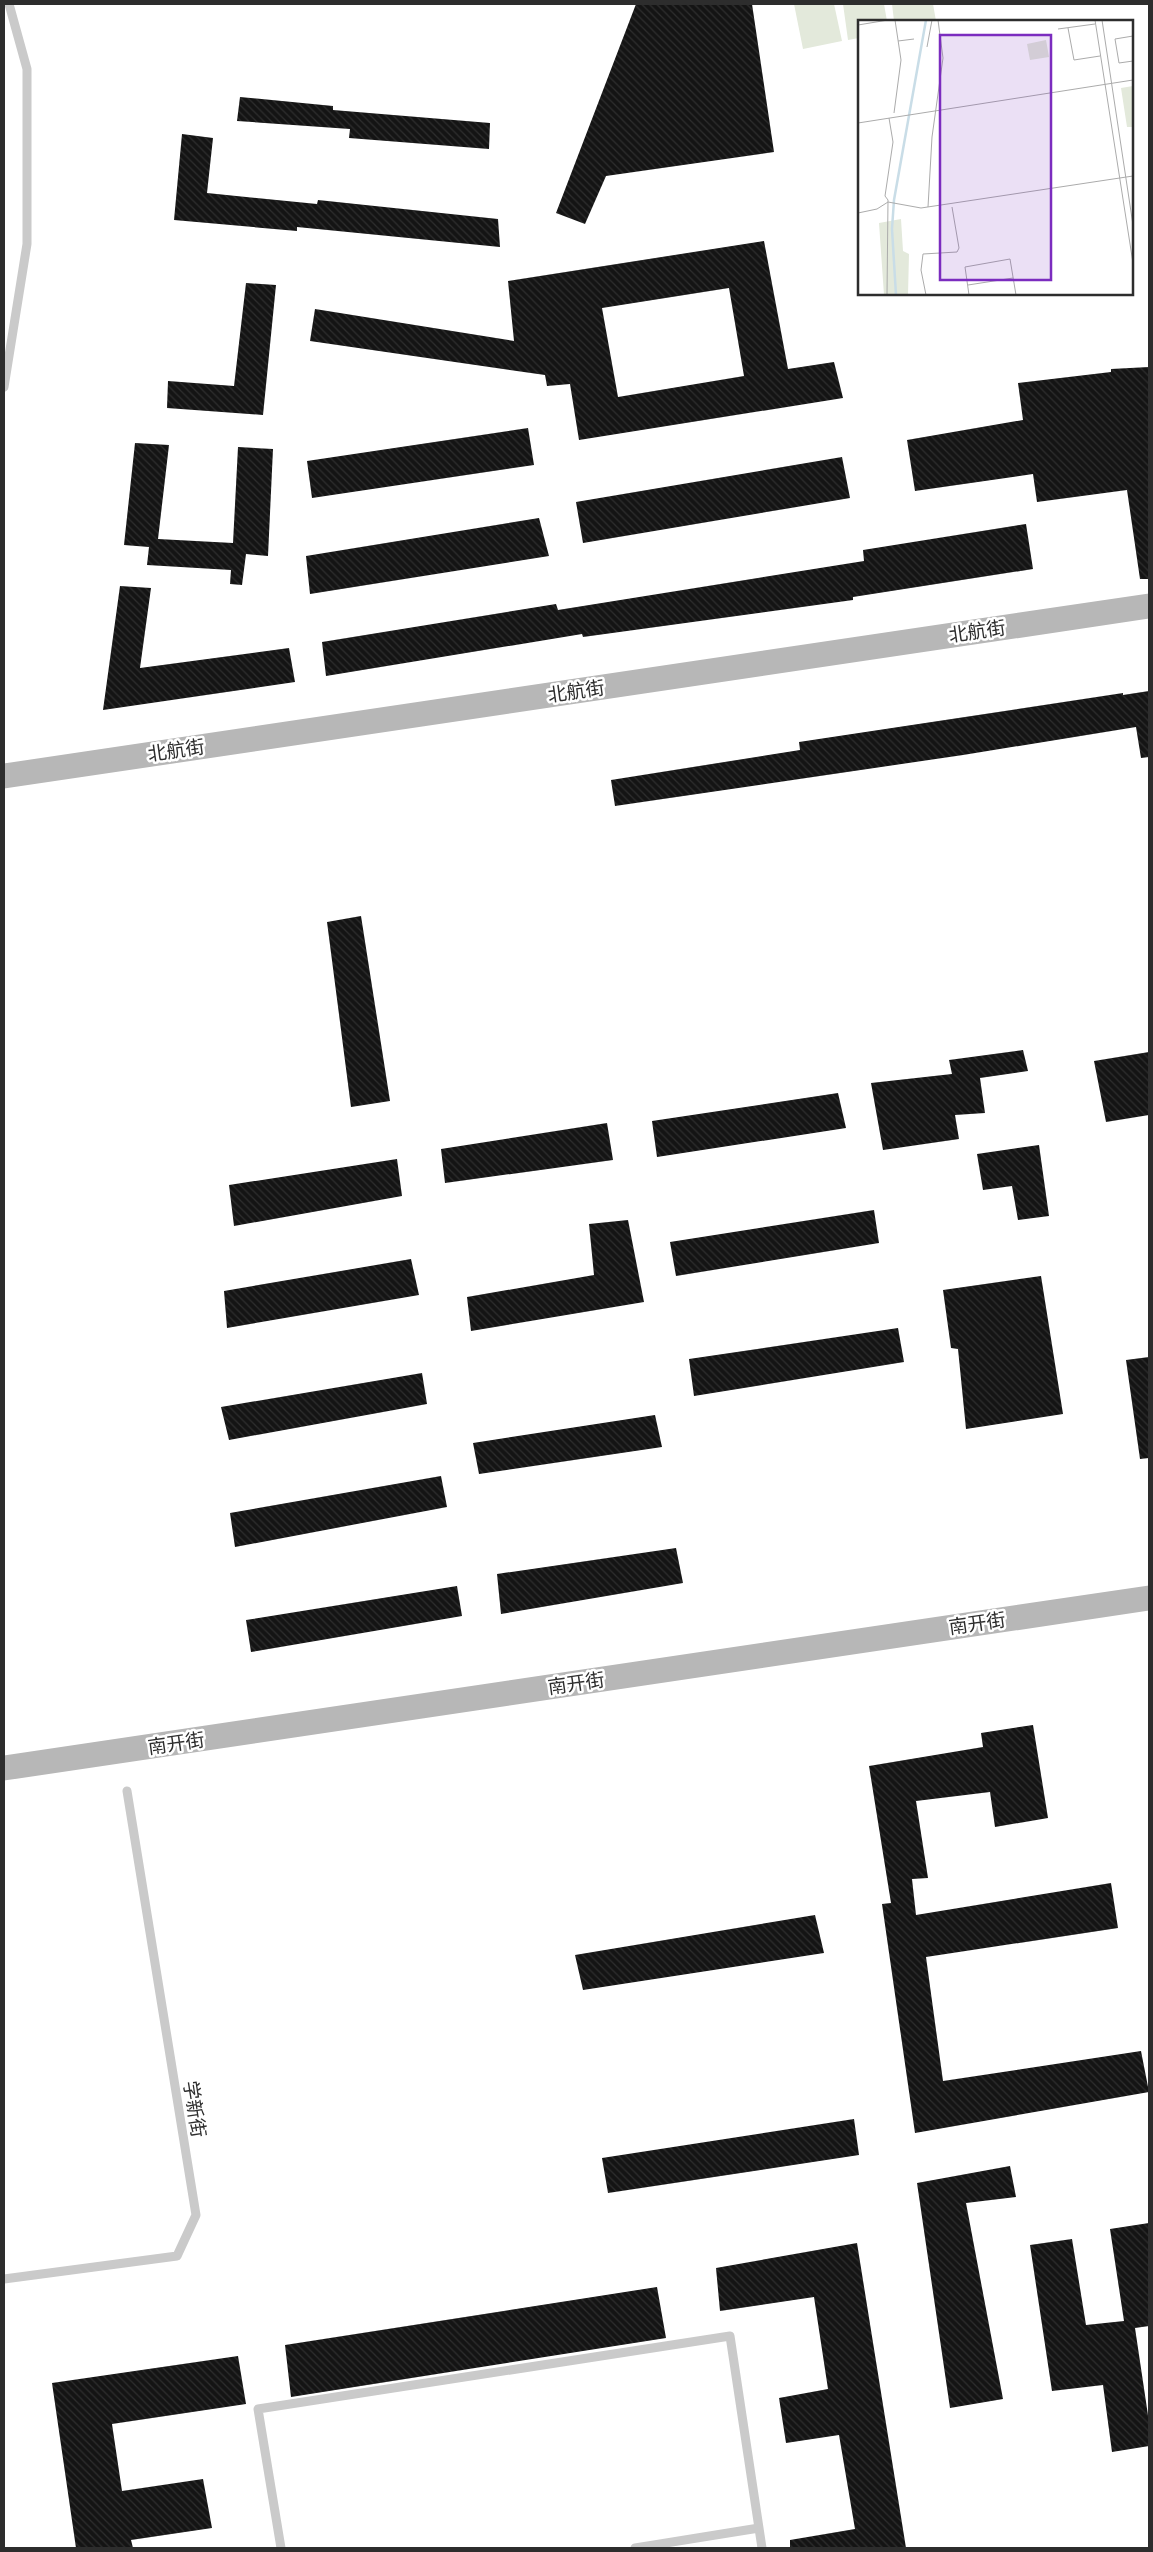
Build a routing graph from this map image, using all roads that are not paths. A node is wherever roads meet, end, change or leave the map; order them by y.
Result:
1 (9, 4) edge
2 (4, 388) edge
3 (1149, 606) edge
4 (4, 776) edge
5 (1149, 1598) edge
6 (4, 1768) edge
7 (127, 1791) dead end
8 (4, 2279) edge
9 (759, 2528) junction
10 (281, 2548) edge
11 (635, 2548) edge
12 (762, 2548) edge

1 - 2 lane
3 - 4 street, 北航街
5 - 6 street, 南开街
7 - 8 lane, 学新街
9 - 10 lane
9 - 11 lane
9 - 12 lane

